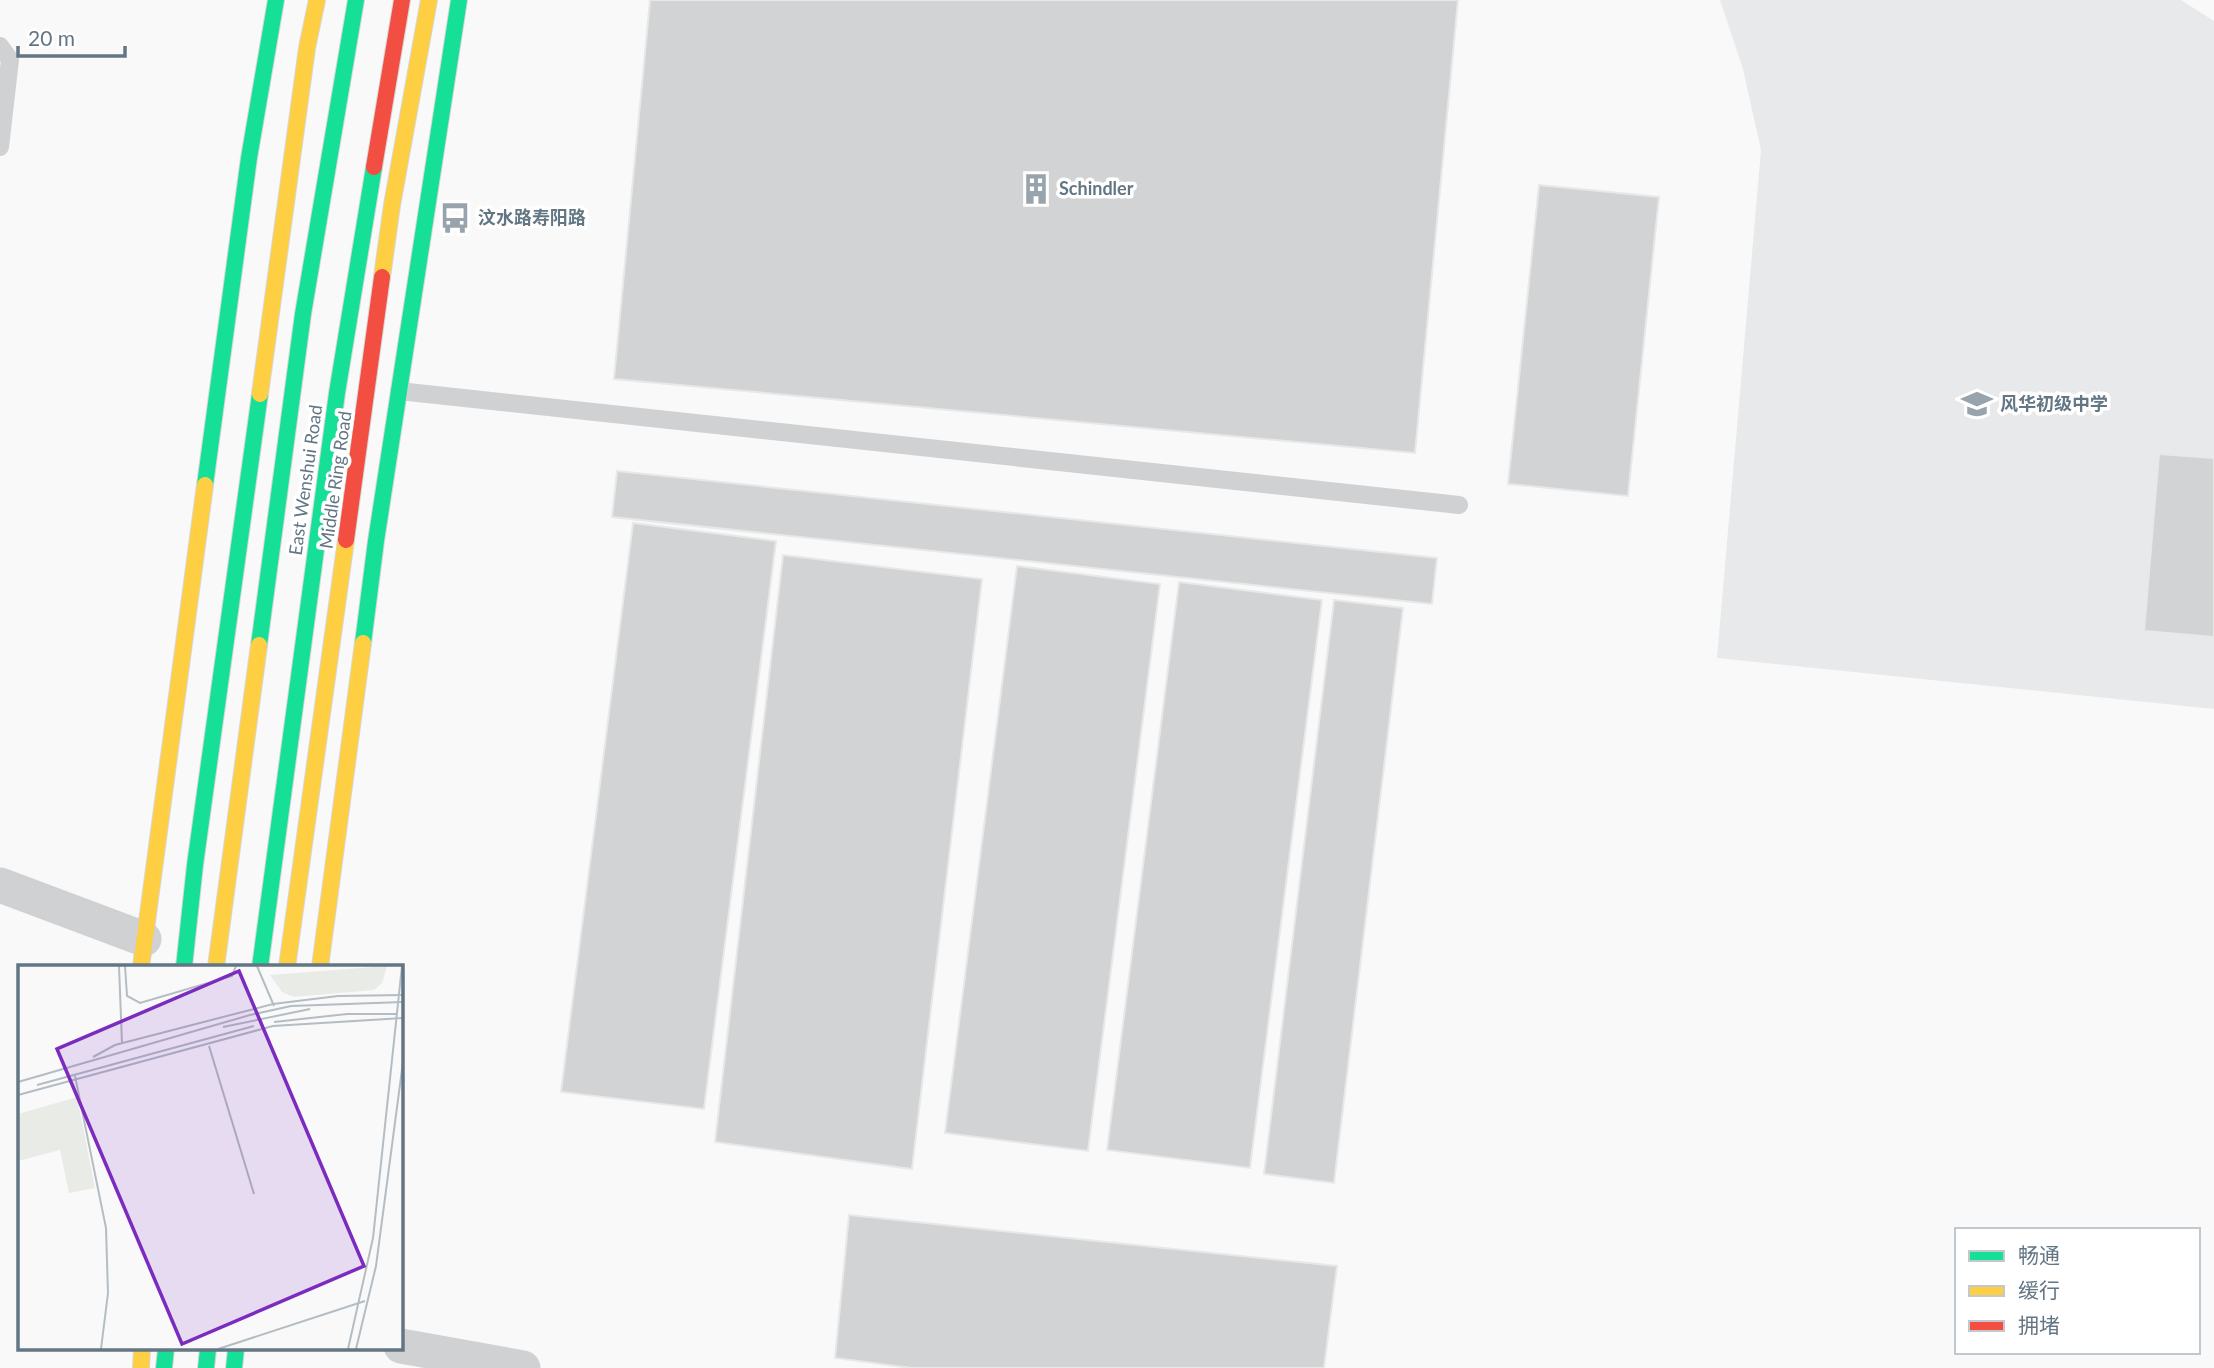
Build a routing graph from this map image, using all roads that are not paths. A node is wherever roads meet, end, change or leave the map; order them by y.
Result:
1 (276, 0) edge
2 (317, 0) edge
3 (356, 0) edge
4 (402, 0) edge
5 (429, 0) edge
6 (459, 0) edge
7 (0, 46) edge
8 (0, 147) edge
9 (399, 391) junction
10 (1459, 505) dead end
11 (0, 885) edge
12 (143, 953) edge
13 (184, 965) edge
14 (216, 965) edge
15 (261, 965) edge
16 (287, 965) edge
17 (320, 965) edge
18 (402, 1346) edge
19 (142, 1350) edge
20 (166, 1350) edge
21 (208, 1350) edge
22 (236, 1350) edge
23 (141, 1368) edge
24 (164, 1368) edge
25 (206, 1368) edge
26 (234, 1368) edge
27 (523, 1368) edge

1 - 12 main road
2 - 13 main road
3 - 14 main road, East Wenshui Road
4 - 15 main road, East Wenshui Road
5 - 16 main road, Middle Ring Road
6 - 9 main road
7 - 8 lane
9 - 10 lane
9 - 17 main road
11 - 12 street
18 - 27 street
19 - 23 main road
20 - 24 main road
21 - 25 main road
22 - 26 main road

